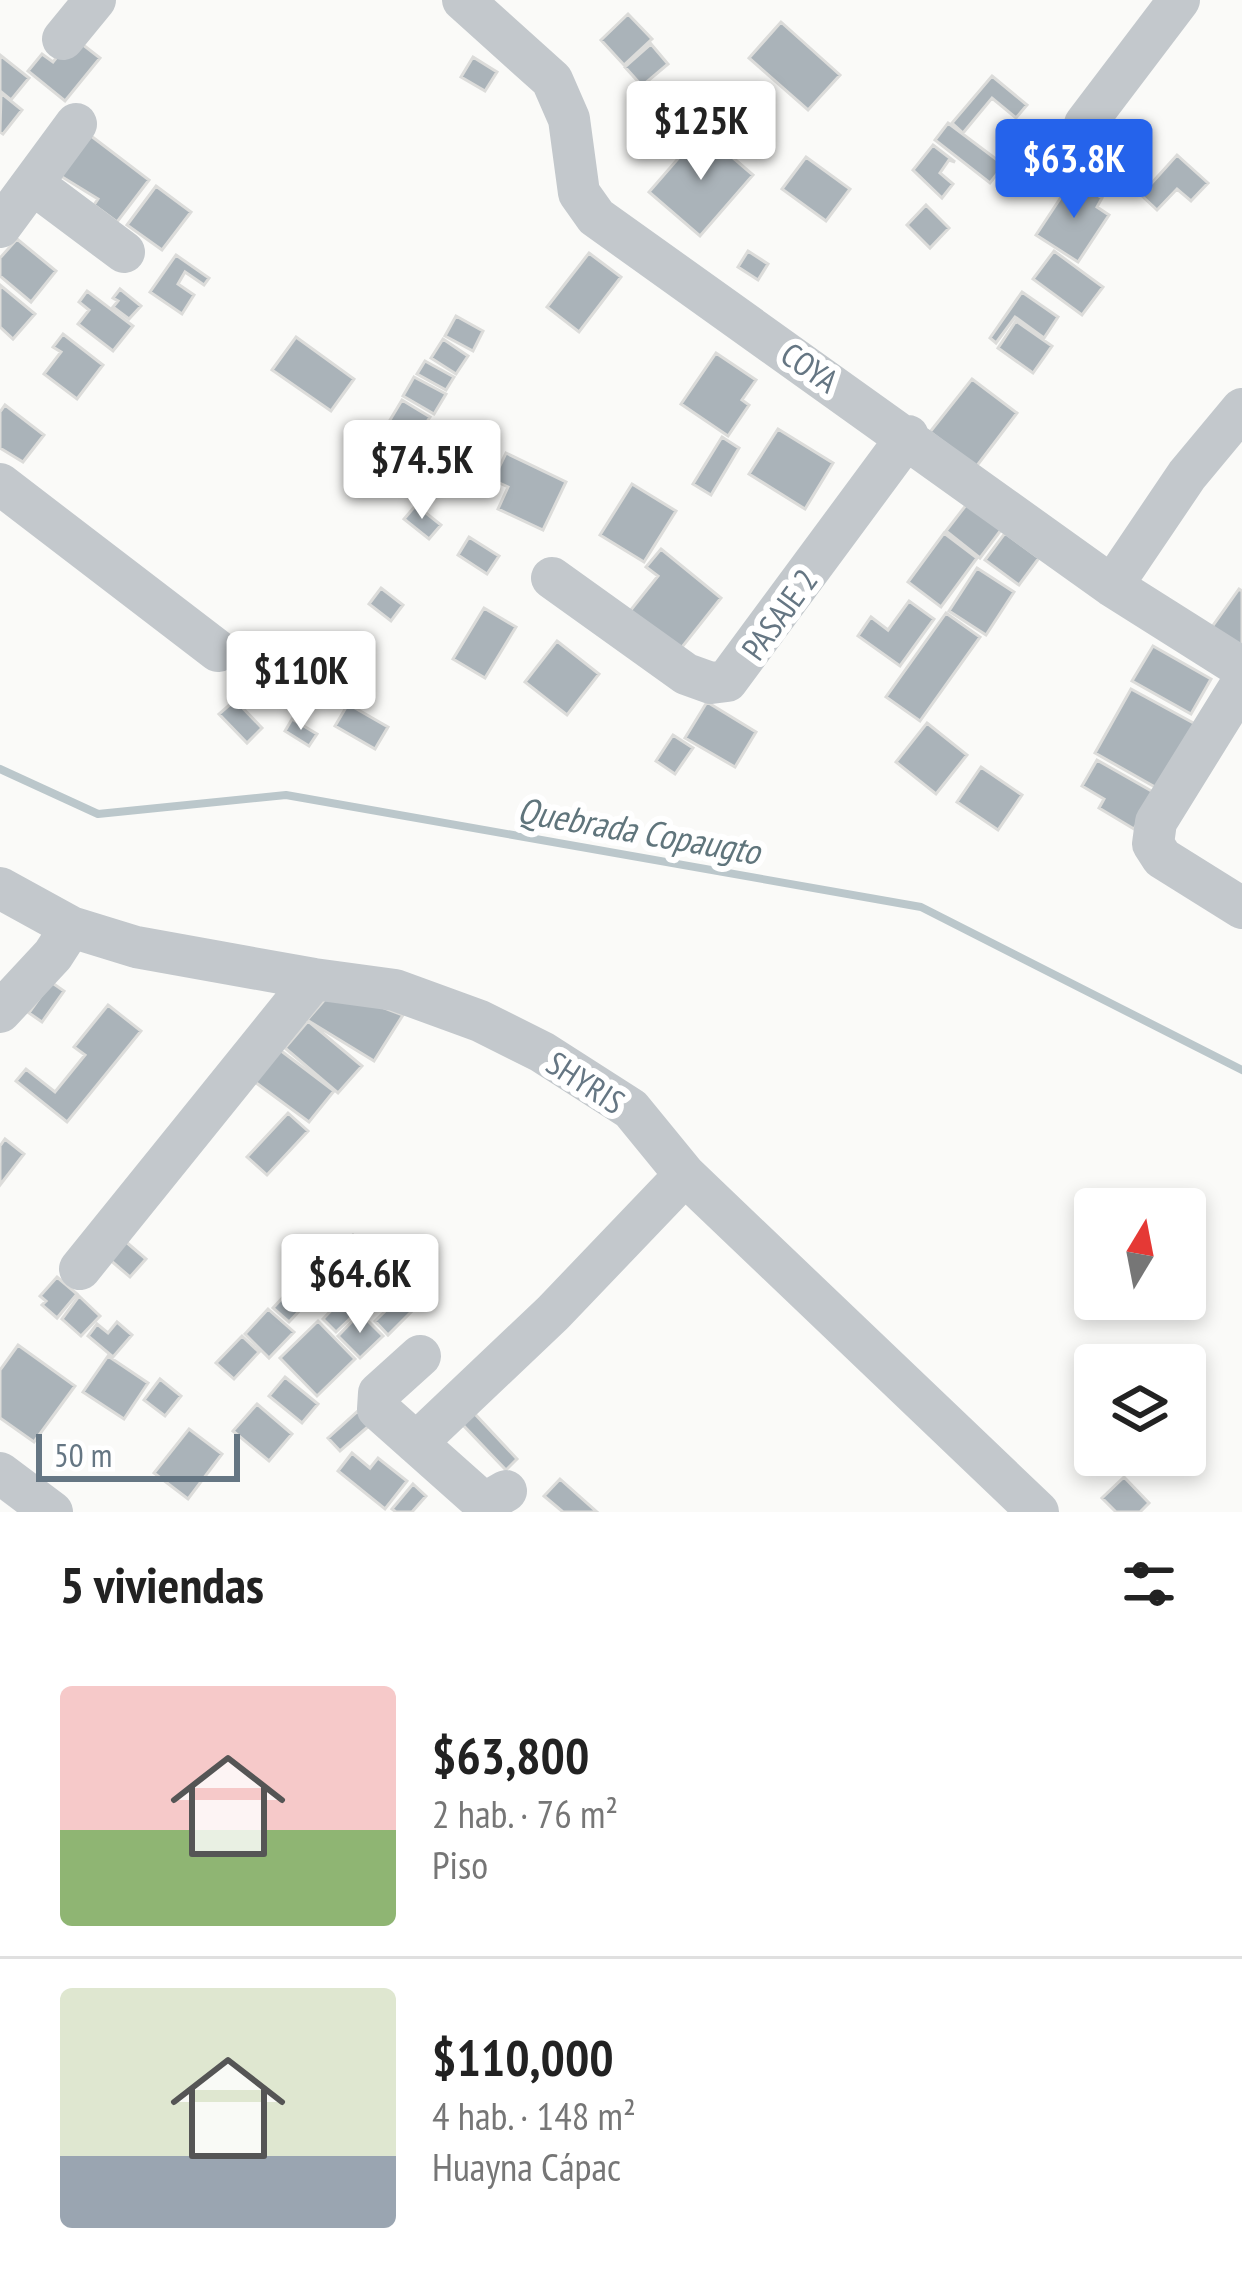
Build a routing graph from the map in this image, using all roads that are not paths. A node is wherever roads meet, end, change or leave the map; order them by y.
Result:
1 (95, 0) edge
2 (463, 0) edge
3 (1179, 0) edge
4 (63, 39) dead end
5 (76, 124) dead end
6 (1084, 124) dead end
7 (33, 184) junction
8 (0, 227) edge
9 (124, 252) dead end
10 (1242, 409) edge
11 (908, 436) junction
12 (0, 484) edge
13 (552, 578) dead end
14 (1112, 586) junction
15 (218, 651) dead end
16 (1242, 668) edge
17 (1242, 683) edge
18 (0, 888) edge
19 (1242, 908) edge
20 (71, 927) junction
21 (314, 980) junction
22 (0, 1012) edge
23 (685, 1175) junction
24 (80, 1269) dead end
25 (420, 1357) dead end
26 (416, 1443) junction
27 (0, 1473) edge
28 (506, 1491) dead end
29 (52, 1512) edge
30 (1038, 1512) edge

1 - 4 street
2 - 11 street, COYA
3 - 6 street
5 - 7 street
7 - 8 street
7 - 9 street
10 - 14 street
11 - 13 street, PASAJE 2
11 - 14 street, COYA
12 - 15 street
14 - 16 street, COYA
17 - 19 street
18 - 20 street, SHYRIS
20 - 21 street, SHYRIS
20 - 22 street
21 - 23 street, SHYRIS
21 - 24 street
23 - 26 street
23 - 30 street, SHYRIS
25 - 26 street
26 - 28 street
27 - 29 street

